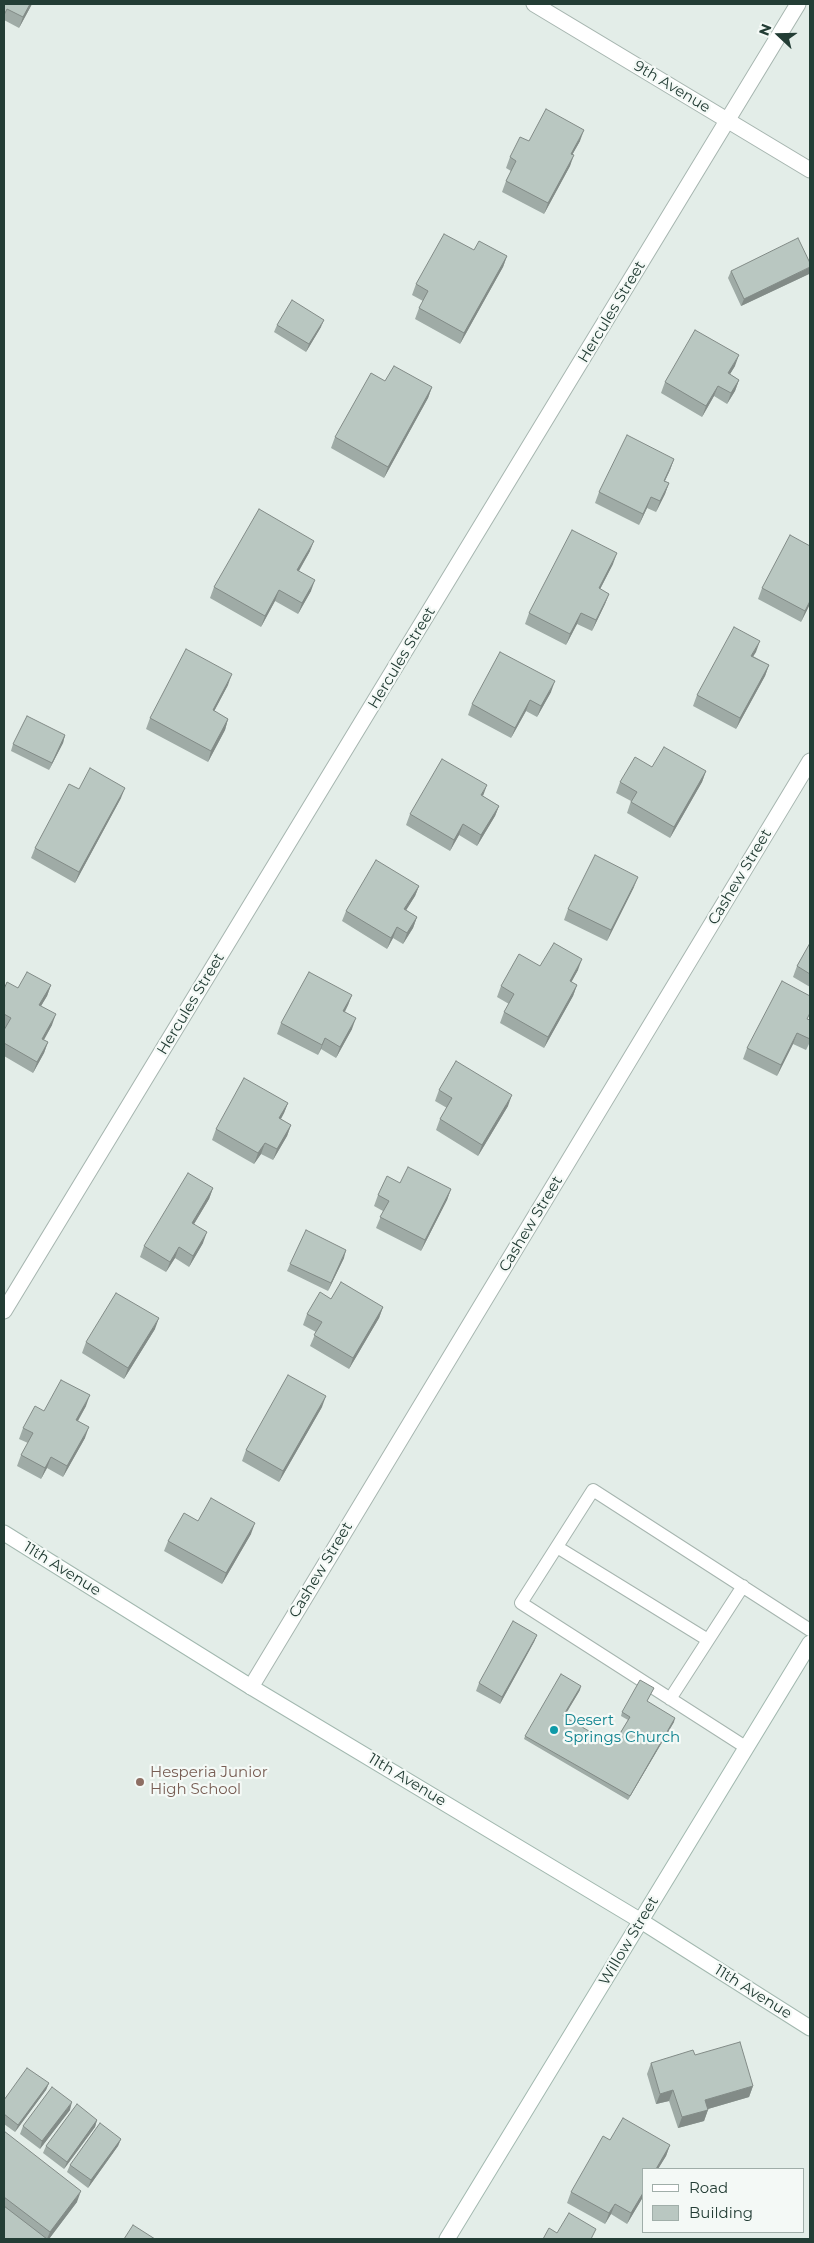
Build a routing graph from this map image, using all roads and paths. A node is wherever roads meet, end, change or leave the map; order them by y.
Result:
1 (534, 4) edge
2 (798, 4) edge
3 (729, 120) junction
4 (810, 170) edge
5 (810, 761) edge
6 (4, 1311) edge
7 (4, 1533) edge
8 (557, 1547) junction
9 (743, 1586) junction
10 (810, 1630) edge
11 (708, 1640) junction
12 (810, 1643) edge
13 (251, 1687) junction
14 (670, 1699) junction
15 (747, 1748) junction
16 (641, 1921) junction
17 (810, 2028) edge
18 (448, 2239) edge

1 - 3 street, 9th Avenue
2 - 3 street, Hercules Street
3 - 4 street, 9th Avenue
3 - 6 street, Hercules Street
5 - 13 street, Cashew Street
7 - 13 street, 11th Avenue
8 - 9 lane
8 - 11 lane
8 - 14 lane
9 - 10 lane
9 - 11 lane
11 - 14 lane
12 - 15 street, Willow Street
13 - 16 street, 11th Avenue
14 - 15 lane
15 - 16 street, Willow Street
16 - 17 street, 11th Avenue
16 - 18 street, Willow Street

